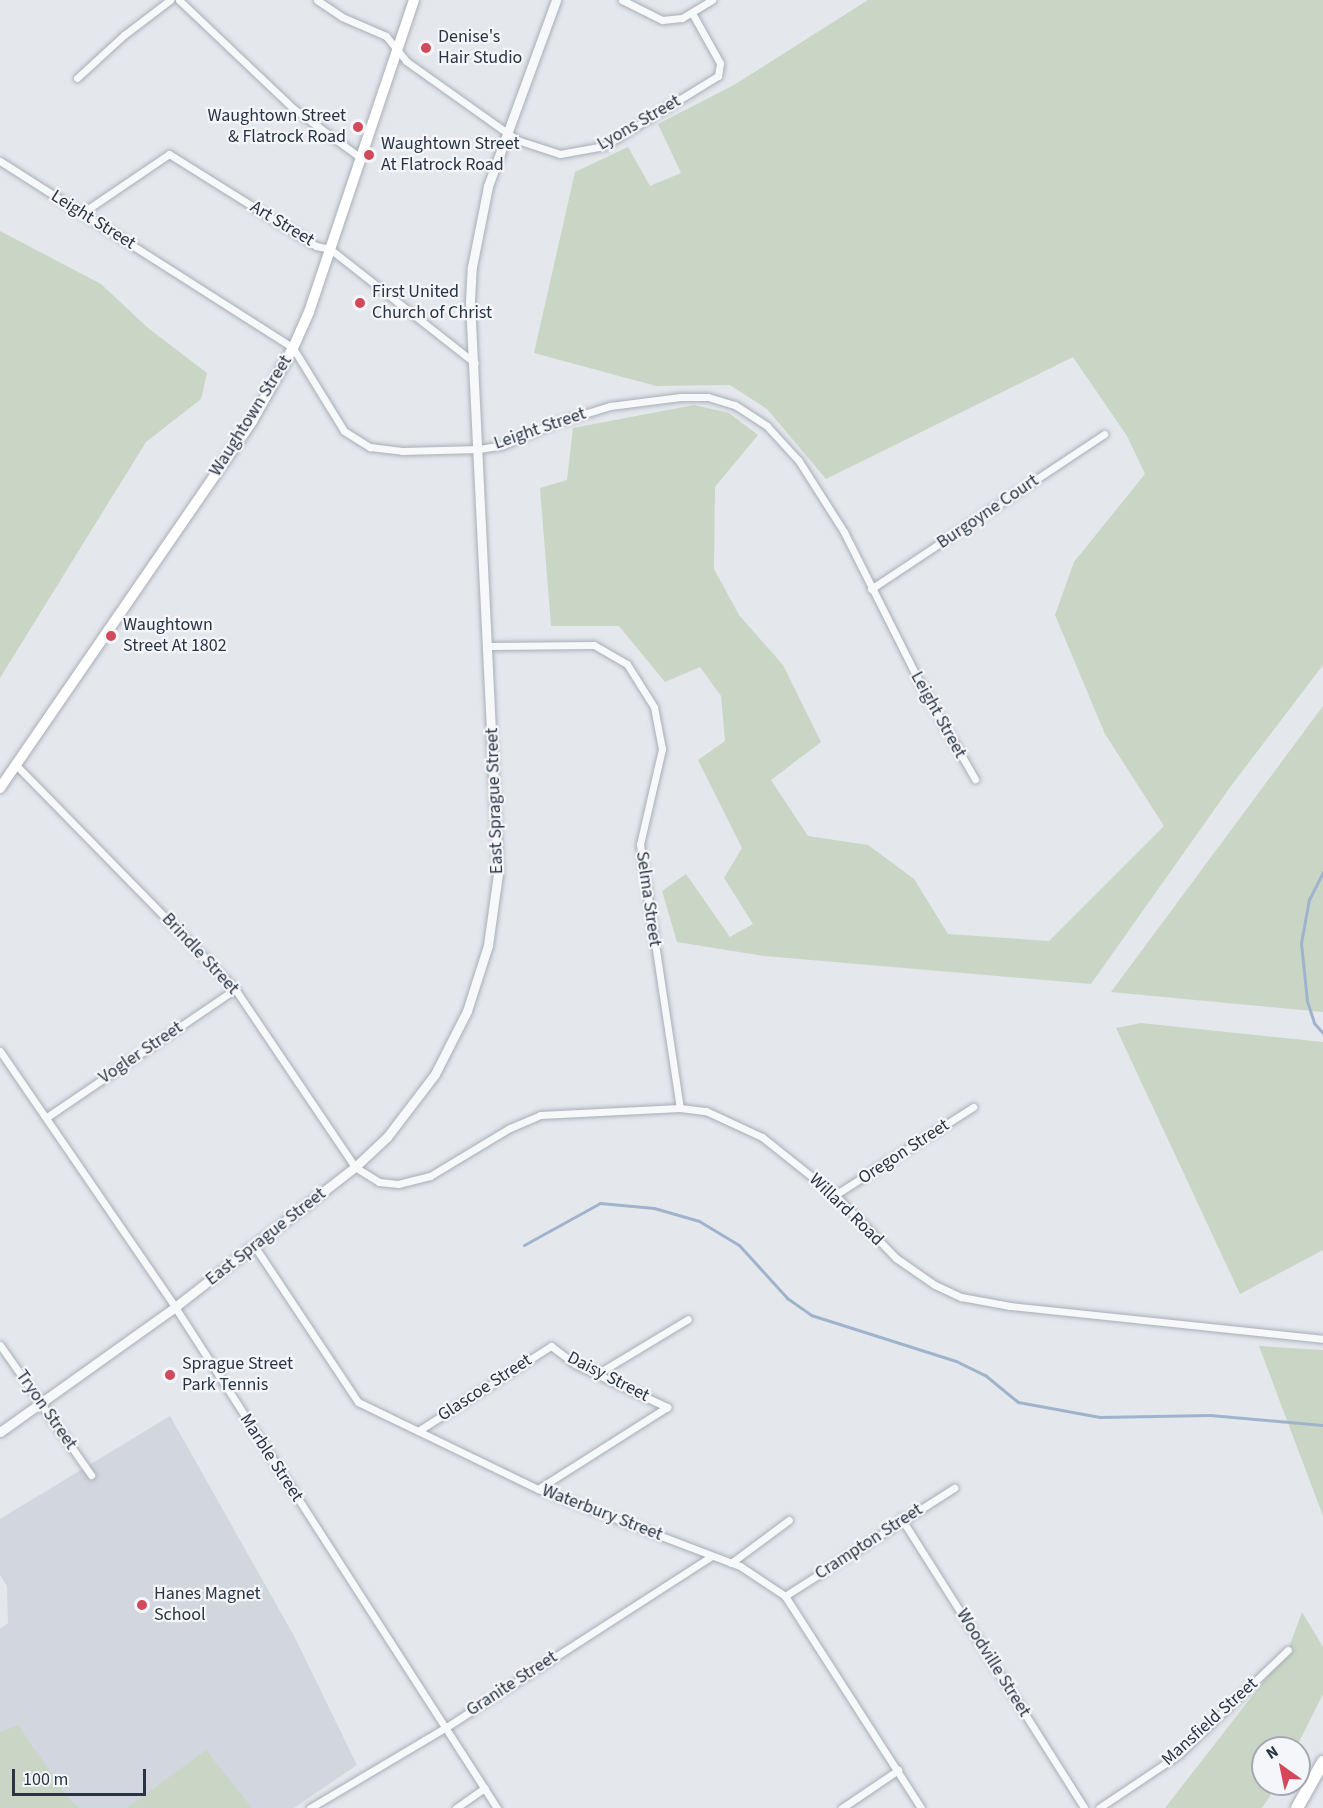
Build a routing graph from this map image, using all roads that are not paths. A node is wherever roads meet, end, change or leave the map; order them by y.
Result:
1 (170, 0) edge
2 (179, 0) edge
3 (317, 0) edge
4 (414, 0) edge
5 (556, 0) edge
6 (622, 0) edge
7 (712, 0) edge
8 (692, 13) junction
9 (397, 50) junction
10 (77, 78) dead end
11 (507, 132) junction
12 (361, 158) junction
13 (0, 161) edge
14 (82, 213) junction
15 (330, 249) junction
16 (293, 348) junction
17 (475, 363) junction
18 (1104, 434) dead end
19 (479, 449) junction
20 (871, 589) junction
21 (489, 646) junction
22 (16, 765) junction
23 (975, 779) dead end
24 (0, 788) edge
25 (235, 989) junction
26 (0, 1051) edge
27 (973, 1107) dead end
28 (680, 1108) junction
29 (47, 1117) junction
30 (355, 1167) junction
31 (835, 1195) junction
32 (255, 1247) junction
33 (175, 1308) junction
34 (688, 1319) dead end
35 (1323, 1339) edge
36 (0, 1345) edge
37 (551, 1346) joint
38 (597, 1374) junction
39 (43, 1403) junction
40 (418, 1431) junction
41 (0, 1432) edge
42 (91, 1475) dead end
43 (954, 1488) dead end
44 (538, 1489) junction
45 (902, 1518) junction
46 (789, 1520) dead end
47 (712, 1556) junction
48 (731, 1563) junction
49 (785, 1596) junction
50 (1288, 1650) dead end
51 (448, 1726) junction
52 (1323, 1762) edge
53 (898, 1770) junction
54 (485, 1788) junction
55 (310, 1808) edge
56 (456, 1808) edge
57 (497, 1808) edge
58 (842, 1808) edge
59 (921, 1808) edge
60 (1084, 1808) edge
61 (1099, 1808) edge
62 (1297, 1808) edge

1 - 10 street
2 - 12 street
3 - 9 street, Lyons Street
4 - 9 main road, Waughtown Street
5 - 11 street, East Sprague Street
6 - 8 street
7 - 8 street
8 - 11 street, Lyons Street
9 - 11 street, Lyons Street
9 - 12 main road, Waughtown Street
11 - 17 street, East Sprague Street
12 - 15 main road, Waughtown Street
13 - 14 street, Leight Street
14 - 15 street, Art Street
14 - 16 street, Leight Street
15 - 16 main road, Waughtown Street
15 - 17 street, Art Street
16 - 19 street, Leight Street
16 - 22 main road, Waughtown Street
17 - 19 street, East Sprague Street
18 - 20 street, Burgoyne Court
19 - 20 street, Leight Street
19 - 21 street, East Sprague Street
20 - 23 street, Leight Street
21 - 28 street, Selma Street
21 - 30 street, East Sprague Street
22 - 24 main road, Waughtown Street
22 - 25 street, Brindle Street
25 - 29 street, Vogler Street
25 - 30 street, Brindle Street
26 - 29 street, Marble Street
27 - 31 street, Oregon Street
28 - 30 street, Willard Road
28 - 31 street, Willard Road
29 - 33 street, Marble Street
30 - 32 street, East Sprague Street
31 - 35 street, Willard Road
32 - 33 street, East Sprague Street
32 - 40 street, Waterbury Street
33 - 39 street, East Sprague Street
33 - 51 street, Marble Street
34 - 38 street
36 - 39 street, Tryon Street
37 - 38 street, Daisy Street
37 - 40 street, Glascoe Street
38 - 44 street, Daisy Street
39 - 41 street, East Sprague Street
39 - 42 street, Tryon Street
40 - 44 street, Waterbury Street
43 - 45 street, Crampton Street
44 - 47 street, Waterbury Street
45 - 49 street, Crampton Street
45 - 60 street, Woodville Street
46 - 48 street
47 - 48 street, Waterbury Street
47 - 51 street, Granite Street
48 - 49 street, Waterbury Street
49 - 53 street, Waterbury Street
50 - 61 street, Mansfield Street
51 - 54 street, Marble Street
51 - 55 street, Granite Street
52 - 62 highway
53 - 58 street
53 - 59 street, Waterbury Street
54 - 56 street
54 - 57 street, Marble Street

